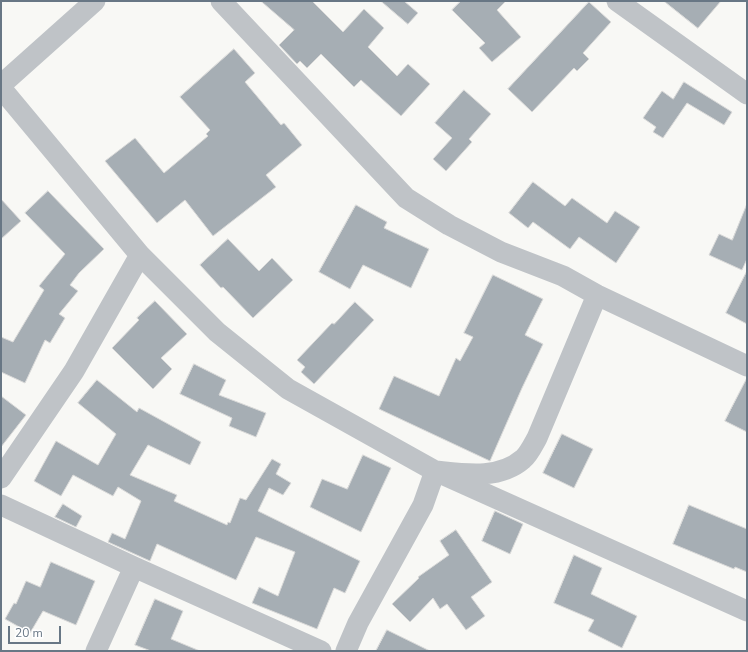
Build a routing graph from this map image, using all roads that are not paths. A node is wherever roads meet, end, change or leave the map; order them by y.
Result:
1 (95, 1) edge
2 (221, 1) edge
3 (617, 1) edge
4 (1, 85) edge
5 (1, 88) edge
6 (747, 94) edge
7 (140, 255) junction
8 (597, 294) junction
9 (747, 366) edge
10 (435, 471) junction
11 (1, 478) edge
12 (1, 505) edge
13 (134, 567) junction
14 (747, 611) edge
15 (96, 651) edge
16 (321, 651) edge
17 (346, 651) edge

1 - 4 street
2 - 8 street
3 - 6 street
5 - 7 street
7 - 10 street
7 - 11 street
8 - 9 street
8 - 10 street
10 - 14 street
10 - 17 street
12 - 13 street
13 - 15 street
13 - 16 street

